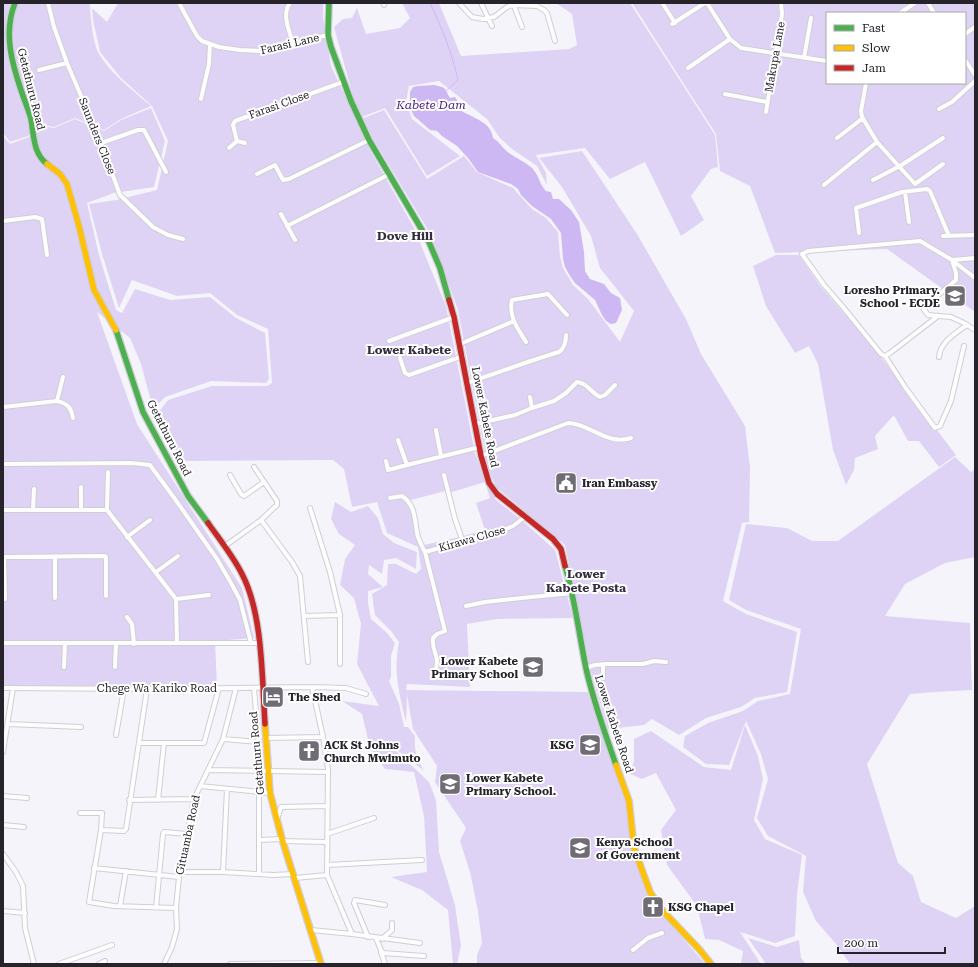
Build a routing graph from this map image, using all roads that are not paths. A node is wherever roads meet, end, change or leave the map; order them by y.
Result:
1 (14, 3) edge
2 (48, 3) edge
3 (179, 3) edge
4 (290, 3) edge
5 (328, 3) edge
6 (459, 3) edge
7 (481, 3) edge
8 (706, 3) edge
9 (781, 3) edge
10 (915, 3) edge
11 (928, 3) edge
12 (513, 4) edge
13 (663, 4) edge
14 (902, 12) edge
15 (933, 12) edge
16 (487, 18) junction
17 (811, 18) dead end
18 (492, 26) dead end
19 (522, 27) dead end
20 (975, 27) edge
21 (966, 33) edge
22 (328, 35) junction
23 (730, 39) junction
24 (555, 41) dead end
25 (210, 44) junction
26 (293, 44) junction
27 (776, 53) junction
28 (804, 58) junction
29 (826, 61) edge
30 (966, 62) edge
31 (67, 63) junction
32 (688, 68) dead end
33 (39, 70) dead end
34 (975, 75) edge
35 (975, 81) edge
36 (343, 82) junction
37 (866, 84) edge
38 (725, 94) dead end
39 (201, 99) dead end
40 (767, 102) junction
41 (939, 109) dead end
42 (766, 112) dead end
43 (863, 118) junction
44 (837, 138) dead end
45 (943, 138) dead end
46 (369, 140) junction
47 (237, 141) junction
48 (877, 142) junction
49 (101, 143) junction
50 (245, 143) dead end
51 (229, 148) dead end
52 (943, 164) dead end
53 (900, 166) junction
54 (166, 172) dead end
55 (257, 174) dead end
56 (390, 174) junction
57 (873, 180) dead end
58 (824, 185) dead end
59 (905, 192) junction
60 (281, 214) dead end
61 (3, 221) edge
62 (909, 222) dead end
63 (287, 226) junction
64 (859, 233) dead end
65 (975, 234) edge
66 (943, 236) dead end
67 (948, 236) junction
68 (183, 239) dead end
69 (295, 240) dead end
70 (47, 255) dead end
71 (975, 258) edge
72 (952, 260) junction
73 (975, 278) edge
74 (567, 315) dead end
75 (938, 316) junction
76 (454, 317) junction
77 (514, 321) junction
78 (967, 325) junction
79 (975, 330) edge
80 (566, 335) dead end
81 (389, 341) dead end
82 (526, 342) dead end
83 (460, 344) junction
84 (964, 346) dead end
85 (463, 356) junction
86 (884, 356) junction
87 (939, 357) dead end
88 (400, 358) dead end
89 (63, 377) dead end
90 (467, 383) junction
91 (615, 385) dead end
92 (530, 397) dead end
93 (57, 402) junction
94 (3, 407) edge
95 (532, 408) junction
96 (73, 418) dead end
97 (475, 424) junction
98 (436, 430) dead end
99 (631, 438) dead end
100 (398, 440) dead end
101 (480, 447) junction
102 (441, 456) junction
103 (481, 456) junction
104 (386, 461) dead end
105 (3, 464) edge
106 (406, 465) junction
107 (254, 467) dead end
108 (108, 472) dead end
109 (230, 475) dead end
110 (444, 476) dead end
111 (264, 482) junction
112 (81, 488) dead end
113 (34, 489) dead end
114 (390, 498) dead end
115 (310, 508) dead end
116 (3, 510) edge
117 (33, 510) junction
118 (81, 510) junction
119 (107, 510) junction
120 (526, 516) junction
121 (150, 520) dead end
122 (261, 520) junction
123 (127, 537) junction
124 (463, 542) junction
125 (225, 546) junction
126 (425, 552) junction
127 (178, 556) dead end
128 (4, 557) edge
129 (56, 557) junction
130 (156, 572) junction
131 (573, 593) junction
132 (209, 595) dead end
133 (106, 596) dead end
134 (55, 598) dead end
135 (5, 599) dead end
136 (176, 599) junction
137 (466, 606) dead end
138 (340, 615) junction
139 (304, 616) junction
140 (127, 617) dead end
141 (3, 643) edge
142 (65, 643) junction
143 (177, 643) junction
144 (251, 643) junction
145 (259, 643) junction
146 (116, 644) junction
147 (134, 644) junction
148 (308, 662) dead end
149 (666, 662) dead end
150 (340, 664) dead end
151 (603, 664) junction
152 (64, 667) dead end
153 (115, 667) dead end
154 (586, 668) junction
155 (435, 672) dead end
156 (603, 678) dead end
157 (312, 687) junction
158 (3, 688) edge
159 (13, 688) junction
160 (219, 688) junction
161 (236, 688) junction
162 (254, 688) junction
163 (262, 688) junction
164 (124, 689) junction
165 (147, 689) junction
166 (366, 694) dead end
167 (6, 723) edge
168 (81, 727) dead end
169 (116, 735) dead end
170 (323, 737) junction
171 (265, 738) junction
172 (223, 739) junction
173 (164, 742) junction
174 (259, 742) junction
175 (140, 743) junction
176 (3, 752) edge
177 (209, 770) junction
178 (261, 771) junction
179 (269, 771) junction
180 (328, 772) junction
181 (200, 786) junction
182 (227, 789) junction
183 (259, 792) junction
184 (270, 793) junction
185 (3, 796) edge
186 (27, 798) dead end
187 (194, 799) junction
188 (129, 800) junction
189 (158, 800) junction
190 (327, 806) junction
191 (80, 813) dead end
192 (374, 818) dead end
193 (277, 819) junction
194 (3, 825) edge
195 (24, 828) dead end
196 (101, 830) junction
197 (187, 834) junction
198 (327, 834) junction
199 (259, 840) junction
200 (282, 840) junction
201 (327, 842) junction
202 (3, 854) edge
203 (422, 860) dead end
204 (327, 864) junction
205 (94, 868) junction
206 (126, 871) junction
207 (179, 872) junction
208 (223, 872) junction
209 (259, 874) junction
210 (160, 875) junction
211 (294, 876) junction
212 (328, 876) junction
213 (179, 877) junction
214 (385, 905) dead end
215 (120, 906) junction
216 (156, 908) junction
217 (176, 908) junction
218 (3, 912) edge
219 (25, 913) junction
220 (392, 923) dead end
221 (311, 930) junction
222 (662, 933) dead end
223 (352, 934) junction
224 (368, 937) junction
225 (376, 938) junction
226 (382, 939) junction
227 (420, 943) dead end
228 (112, 945) dead end
229 (633, 950) dead end
230 (381, 952) junction
231 (424, 956) dead end
232 (105, 961) dead end
233 (321, 963) edge
234 (34, 964) edge
235 (60, 964) edge
236 (99, 964) edge
237 (164, 964) edge
238 (230, 964) edge
239 (385, 964) edge
240 (711, 964) edge

1 - 125 main road, Getathuru Road
2 - 31 street, Saunders Close
3 - 25 street, Farasi Lane
4 - 26 street
5 - 22 main road, Lower Kabete Road
6 - 16 street
7 - 16 street
8 - 13 street
8 - 23 street
9 - 27 street, Makupa Lane
10 - 14 street
11 - 15 street
12 - 16 street
12 - 19 street
12 - 24 street
16 - 18 street
17 - 28 street
20 - 21 street
22 - 26 street, Farasi Lane
22 - 36 main road, Lower Kabete Road
23 - 27 street
23 - 32 street
25 - 26 street, Farasi Lane
25 - 39 street
27 - 28 street
27 - 40 street, Makupa Lane
28 - 29 street
30 - 34 street
31 - 33 street
31 - 49 street, Saunders Close
35 - 41 street
36 - 46 main road, Lower Kabete Road
36 - 47 street, Farasi Close
37 - 43 street
38 - 40 street
40 - 42 street, Makupa Lane
43 - 44 street
43 - 48 street
45 - 53 street
46 - 55 street
46 - 56 main road, Lower Kabete Road
47 - 50 street
47 - 51 street
48 - 53 street
48 - 58 street
49 - 54 street
49 - 68 street, Saunders Close
52 - 53 street
53 - 57 street
56 - 63 street
56 - 76 main road, Lower Kabete Road
59 - 62 street
59 - 64 street
59 - 67 street
60 - 63 street
61 - 70 street
63 - 69 street
65 - 67 street
66 - 67 street
71 - 72 street
72 - 73 street
72 - 75 street
72 - 86 street
74 - 77 street
75 - 78 street
75 - 86 street
76 - 81 street
76 - 83 main road, Lower Kabete Road
77 - 82 street
77 - 83 street
78 - 79 street
78 - 87 street
80 - 90 street
83 - 85 main road, Lower Kabete Road
84 - 86 street
85 - 88 street
85 - 90 main road, Lower Kabete Road
89 - 93 street
90 - 97 main road, Lower Kabete Road
91 - 95 street
92 - 95 street
93 - 94 street
93 - 96 street
95 - 97 street
97 - 101 main road, Lower Kabete Road
98 - 102 street
99 - 103 street
100 - 106 street
101 - 102 street
101 - 103 main road, Lower Kabete Road
102 - 106 street
103 - 120 main road, Lower Kabete Road
104 - 106 street
105 - 144 street
107 - 111 street
108 - 119 street
109 - 111 street
110 - 124 street
111 - 122 street
112 - 118 street
113 - 117 street
114 - 126 street
115 - 138 street
116 - 117 street
117 - 118 street
118 - 119 street
119 - 123 street
120 - 124 street, Kirawa Close
120 - 131 main road, Lower Kabete Road
121 - 123 street
122 - 125 street
122 - 139 street
123 - 130 street
124 - 126 street, Kirawa Close
125 - 145 main road, Getathuru Road
126 - 155 street, Kirawa Close
127 - 130 street
128 - 129 street
128 - 135 street
129 - 133 street
129 - 134 street
130 - 136 street
131 - 137 street
131 - 154 main road, Lower Kabete Road
132 - 136 street
136 - 143 street
138 - 139 street
138 - 150 street
139 - 148 street
140 - 147 street
141 - 142 street
142 - 146 street
142 - 152 street
143 - 144 street
143 - 147 street
144 - 145 street
145 - 163 main road, Getathuru Road
146 - 147 street
146 - 153 street
149 - 151 street
151 - 154 street
151 - 156 street
154 - 240 main road, Lower Kabete Road
157 - 163 street, Chege Wa Kariko Road
157 - 166 street, Chege Wa Kariko Road
157 - 170 street
158 - 159 street, Chege Wa Kariko Road
159 - 164 street, Chege Wa Kariko Road
159 - 167 street
160 - 161 street, Chege Wa Kariko Road
160 - 165 street, Chege Wa Kariko Road
160 - 173 street
161 - 162 street, Chege Wa Kariko Road
161 - 172 street, Gituamba Road
162 - 163 street, Chege Wa Kariko Road
162 - 174 street
163 - 171 main road, Getathuru Road
164 - 165 street, Chege Wa Kariko Road
164 - 169 street
165 - 175 street
167 - 168 street
167 - 176 street
170 - 171 street
170 - 180 street
171 - 179 main road, Getathuru Road
172 - 174 street
172 - 177 street, Gituamba Road
173 - 175 street
173 - 189 street
174 - 178 street
175 - 188 street
177 - 178 street
177 - 181 street, Gituamba Road
178 - 179 street
179 - 180 street
179 - 184 main road, Getathuru Road
180 - 190 street
181 - 182 street
181 - 187 street, Gituamba Road
182 - 183 street
182 - 208 street
183 - 184 street
183 - 199 street
184 - 193 main road, Getathuru Road
185 - 186 street
187 - 189 street
187 - 197 street, Gituamba Road
188 - 189 street
188 - 196 street
190 - 193 street
190 - 198 street
191 - 196 street
192 - 198 street
193 - 200 main road, Getathuru Road
194 - 195 street
196 - 205 street
197 - 207 street, Gituamba Road
197 - 210 street
198 - 201 street
199 - 200 street
199 - 209 street
200 - 201 street
200 - 211 main road, Getathuru Road
201 - 204 street
202 - 219 street
203 - 204 street
204 - 212 street
205 - 206 street
205 - 215 street
206 - 210 street
206 - 215 street
207 - 208 street
207 - 213 street, Gituamba Road
208 - 209 street
209 - 211 street
210 - 213 street
210 - 216 street
211 - 212 street
211 - 221 main road, Getathuru Road
212 - 223 street
213 - 217 street, Gituamba Road
214 - 224 street
215 - 216 street
216 - 217 street
217 - 237 street, Gituamba Road
218 - 219 street
219 - 234 street
220 - 226 street
221 - 223 street
221 - 233 main road, Getathuru Road
222 - 229 street
223 - 224 street
224 - 225 street
225 - 226 street
225 - 230 street
226 - 227 street
228 - 235 street
230 - 231 street
230 - 239 street
232 - 236 street
233 - 238 street

